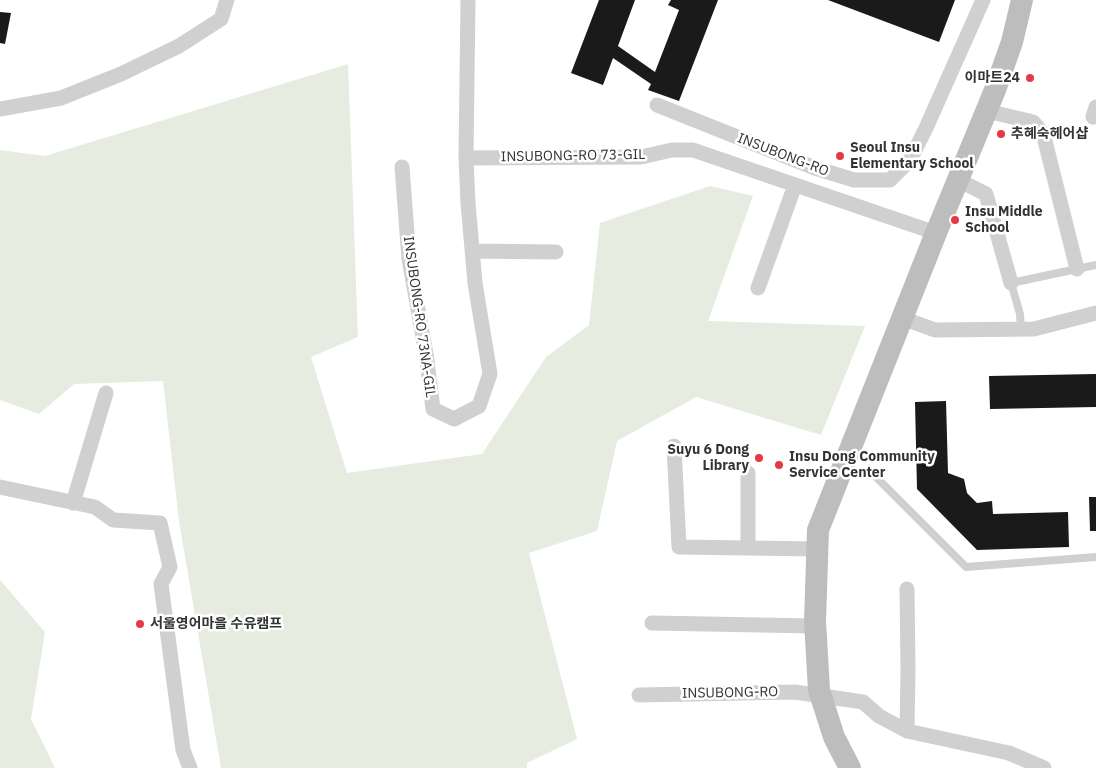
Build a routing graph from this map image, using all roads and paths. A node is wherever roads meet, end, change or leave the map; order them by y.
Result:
1 (227, 0) edge
2 (468, 0) edge
3 (984, 0) edge
4 (1022, 0) edge
5 (657, 105) dead end
6 (0, 109) edge
7 (987, 111) junction
8 (466, 158) junction
9 (402, 167) dead end
10 (958, 180) junction
11 (795, 185) junction
12 (936, 233) junction
13 (472, 252) junction
14 (556, 252) dead end
15 (1096, 265) edge
16 (1077, 269) junction
17 (1011, 283) junction
18 (758, 288) dead end
19 (1096, 314) edge
20 (902, 318) junction
21 (1021, 329) junction
22 (106, 393) dead end
23 (674, 446) dead end
24 (748, 472) dead end
25 (877, 478) dead end
26 (0, 487) edge
27 (73, 503) junction
28 (748, 548) junction
29 (818, 549) junction
30 (1096, 556) edge
31 (907, 589) dead end
32 (652, 623) dead end
33 (815, 626) junction
34 (639, 695) dead end
35 (821, 696) junction
36 (906, 731) junction
37 (190, 768) edge
38 (850, 768) edge
39 (1044, 768) edge

1 - 6 street
2 - 8 street, INSUBONG-RO 73NA-GIL
3 - 5 street, INSUBONG-RO
4 - 7 main road
7 - 10 main road
7 - 16 street
8 - 11 street, INSUBONG-RO 73-GIL
8 - 13 street, INSUBONG-RO 73NA-GIL
9 - 13 street, INSUBONG-RO 73NA-GIL
10 - 12 main road
10 - 17 street
11 - 12 street, INSUBONG-RO 73-GIL
11 - 18 street
12 - 20 main road
13 - 14 street
15 - 16 lane
16 - 17 lane
17 - 21 lane
19 - 21 street
20 - 21 street
20 - 29 main road
22 - 27 street
23 - 28 street
24 - 28 street
25 - 30 lane
26 - 27 street
27 - 37 street
28 - 29 street
29 - 33 main road
31 - 36 street
32 - 33 street
33 - 35 main road
34 - 35 street, INSUBONG-RO
35 - 36 street, INSUBONG-RO
35 - 38 main road
36 - 39 street, INSUBONG-RO

